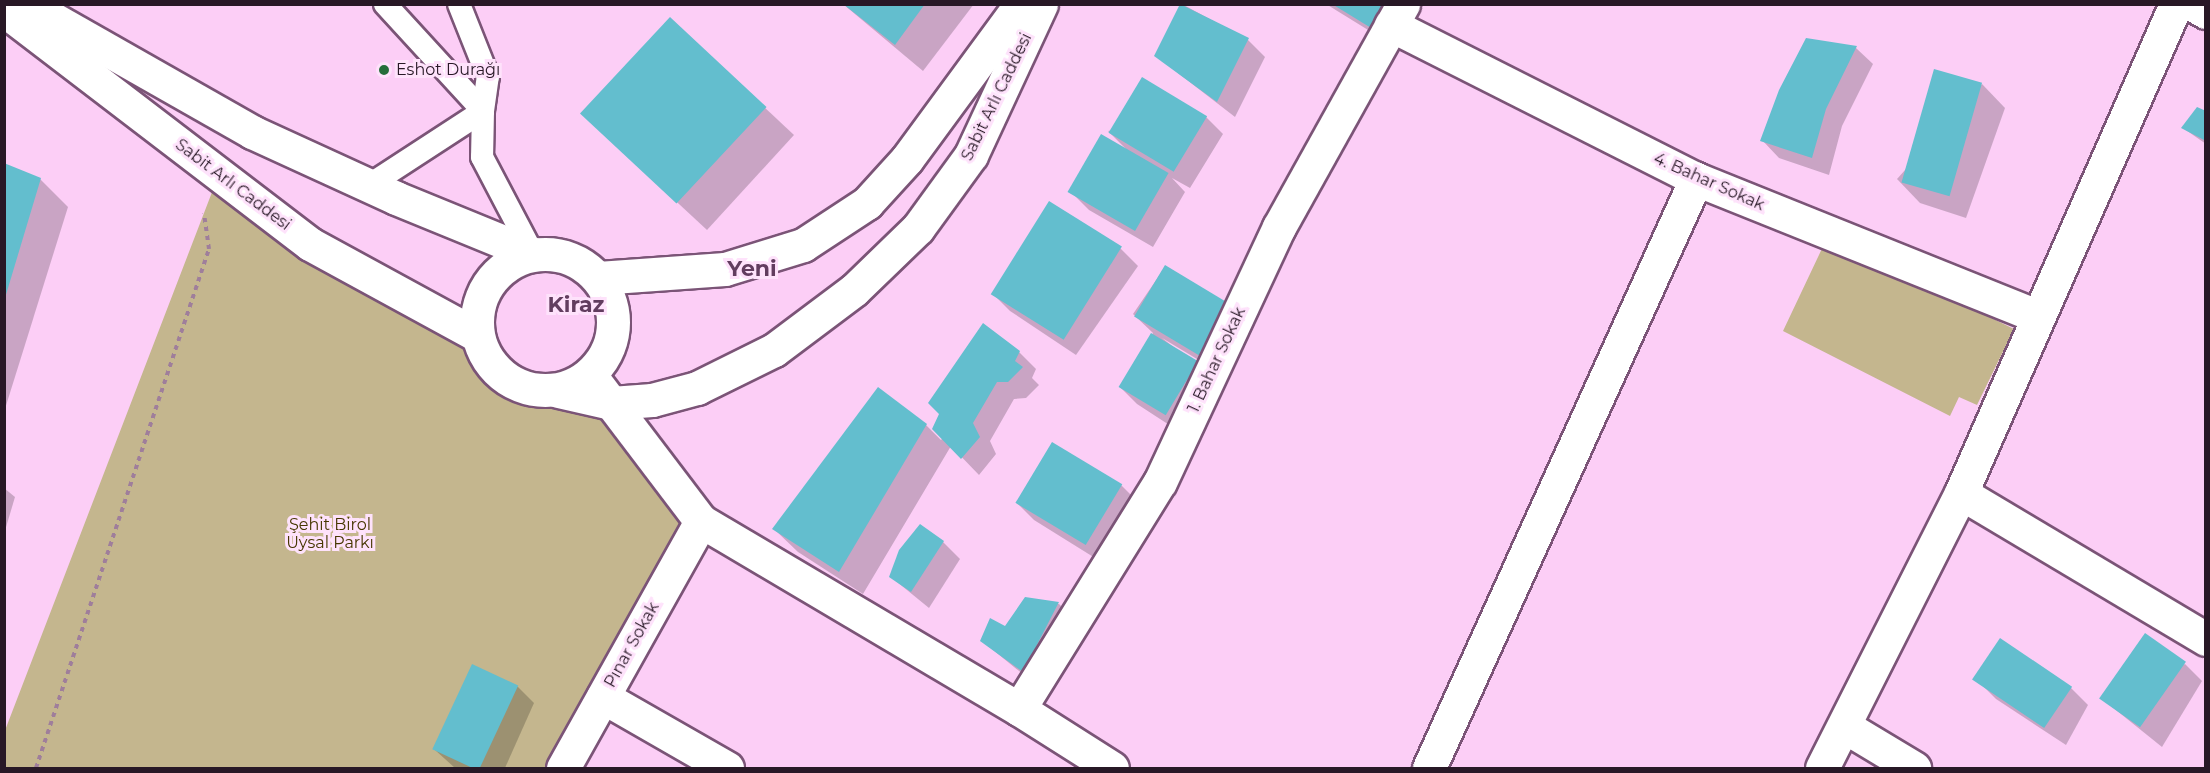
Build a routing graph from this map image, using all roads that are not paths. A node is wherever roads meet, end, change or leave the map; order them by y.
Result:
1 (27, 4) edge
2 (385, 4) edge
3 (459, 4) edge
4 (1021, 4) edge
5 (1041, 4) edge
6 (2176, 4) edge
7 (2192, 4) edge
8 (4, 10) edge
9 (2205, 12) edge
10 (1397, 15) edge
11 (483, 111) junction
12 (1696, 179) junction
13 (368, 186) junction
14 (533, 254) junction
15 (598, 278) junction
16 (2037, 316) junction
17 (477, 334) junction
18 (590, 375) junction
19 (558, 390) junction
20 (611, 403) junction
21 (1961, 493) junction
22 (701, 521) junction
23 (2205, 639) edge
24 (603, 698) junction
25 (1019, 709) junction
26 (1844, 726) junction
27 (563, 768) edge
28 (727, 768) edge
29 (1112, 768) edge
30 (1429, 768) edge
31 (1822, 768) edge
32 (1914, 768) edge

1 - 13 street, Sabit Arlı Caddesi
2 - 11 lane
3 - 11 lane
4 - 15 street, Sabit Arlı Caddesi
5 - 20 street, Sabit Arlı Caddesi
6 - 16 street
7 - 9 street
8 - 17 street, Sabit Arlı Caddesi
10 - 12 street, 4. Bahar Sokak
10 - 25 street, 1. Bahar Sokak
11 - 13 lane
11 - 14 lane
12 - 16 street, 4. Bahar Sokak
12 - 30 street
13 - 14 street, Sabit Arlı Caddesi
14 - 15 street, Sabit Arlı Caddesi
14 - 17 street, Sabit Arlı Caddesi
15 - 18 street
16 - 21 street
17 - 19 street, Sabit Arlı Caddesi
18 - 19 street, Sabit Arlı Caddesi
18 - 20 street
19 - 20 street, Sabit Arlı Caddesi
20 - 22 street
21 - 23 street
21 - 26 street
22 - 24 street, Pınar Sokak
22 - 25 street
24 - 27 street, Pınar Sokak
24 - 28 street
25 - 29 street
26 - 31 street
26 - 32 street

